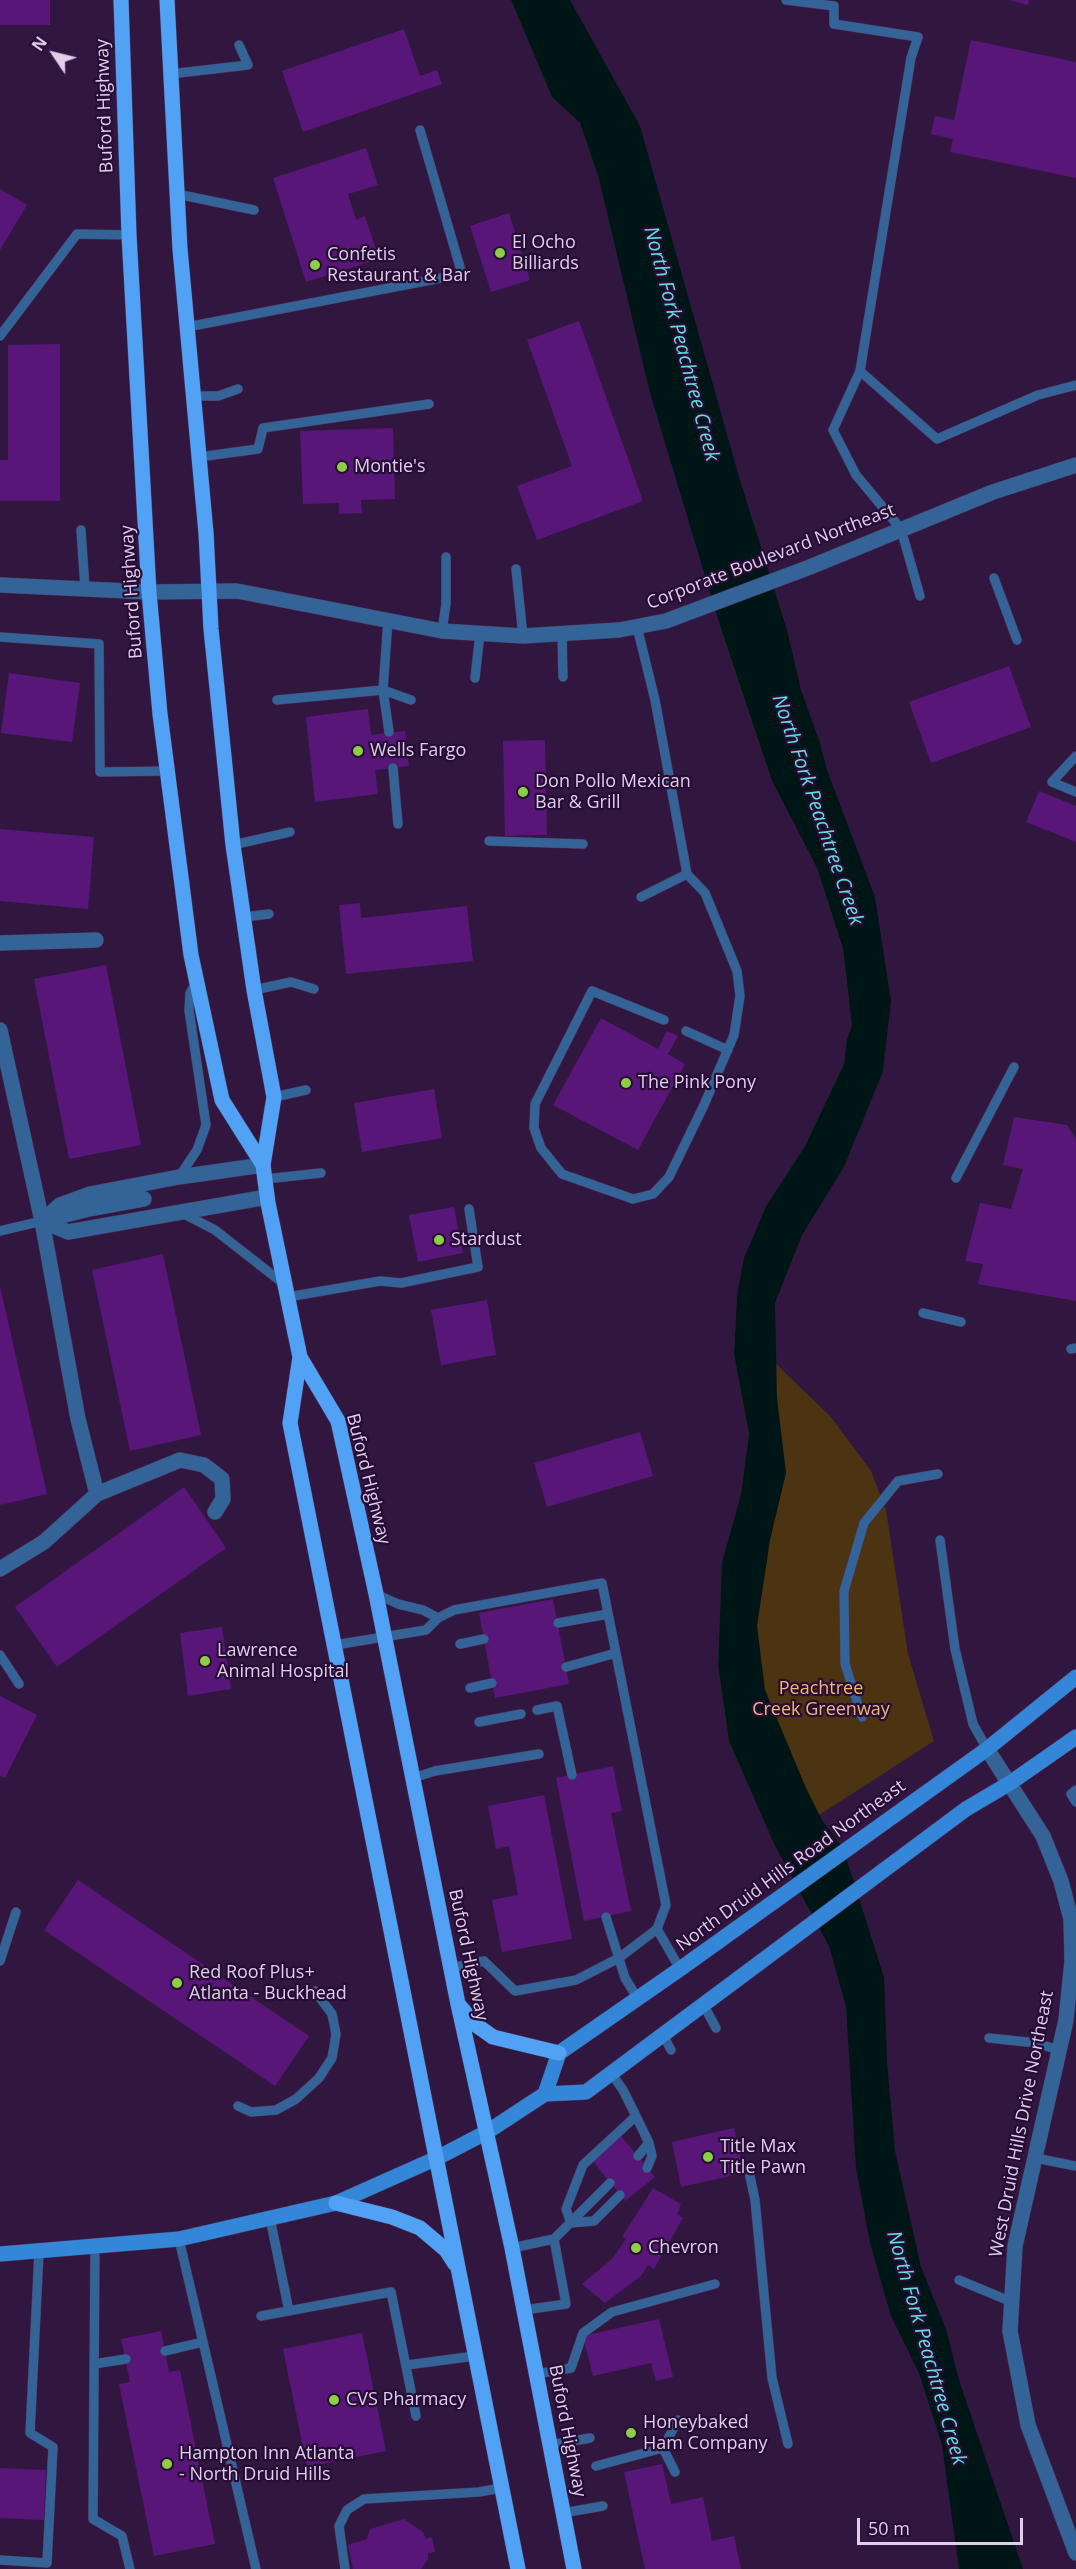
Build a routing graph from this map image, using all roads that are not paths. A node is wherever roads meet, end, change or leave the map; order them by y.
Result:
1 (121, 0) edge
2 (167, 0) edge
3 (786, 0) edge
4 (834, 3) edge
5 (238, 45) dead end
6 (170, 74) junction
7 (420, 130) dead end
8 (177, 194) junction
9 (254, 210) dead end
10 (129, 235) junction
11 (187, 327) junction
12 (0, 336) edge
13 (860, 371) junction
14 (1076, 385) edge
15 (238, 389) dead end
16 (193, 396) junction
17 (429, 404) dead end
18 (199, 457) junction
19 (1076, 465) edge
20 (902, 529) junction
21 (81, 530) dead end
22 (446, 557) dead end
23 (516, 569) dead end
24 (994, 578) dead end
25 (0, 585) edge
26 (85, 588) junction
27 (149, 592) junction
28 (208, 592) junction
29 (920, 596) dead end
30 (388, 620) junction
31 (637, 627) junction
32 (442, 630) junction
33 (480, 633) junction
34 (562, 634) junction
35 (524, 636) junction
36 (0, 637) edge
37 (1017, 640) dead end
38 (563, 677) dead end
39 (475, 678) dead end
40 (383, 690) junction
41 (277, 700) dead end
42 (411, 700) dead end
43 (388, 732) dead end
44 (1076, 756) edge
45 (393, 768) dead end
46 (168, 771) junction
47 (1076, 792) edge
48 (398, 824) dead end
49 (290, 832) dead end
50 (489, 841) dead end
51 (583, 844) dead end
52 (233, 845) junction
53 (687, 874) junction
54 (641, 897) dead end
55 (269, 914) dead end
56 (244, 917) junction
57 (96, 940) dead end
58 (0, 943) edge
59 (197, 981) junction
60 (314, 989) dead end
61 (254, 990) junction
62 (664, 1020) dead end
63 (0, 1030) edge
64 (686, 1030) dead end
65 (728, 1050) junction
66 (1014, 1067) dead end
67 (306, 1090) dead end
68 (274, 1097) junction
69 (264, 1172) junction
70 (321, 1173) dead end
71 (179, 1177) junction
72 (956, 1178) dead end
73 (142, 1191) junction
74 (267, 1197) junction
75 (110, 1198) junction
76 (469, 1209) dead end
77 (180, 1212) junction
78 (150, 1217) junction
79 (42, 1221) junction
80 (117, 1223) junction
81 (0, 1231) edge
82 (287, 1291) junction
83 (923, 1313) dead end
84 (961, 1322) dead end
85 (300, 1357) junction
86 (938, 1474) dead end
87 (97, 1494) junction
88 (215, 1512) dead end
89 (940, 1540) dead end
90 (0, 1569) edge
91 (376, 1594) junction
92 (608, 1614) junction
93 (438, 1618) junction
94 (558, 1623) dead end
95 (384, 1637) junction
96 (484, 1639) dead end
97 (459, 1644) dead end
98 (335, 1645) junction
99 (616, 1653) junction
100 (0, 1654) edge
101 (566, 1667) dead end
102 (1076, 1677) edge
103 (492, 1683) dead end
104 (19, 1684) dead end
105 (470, 1688) dead end
106 (537, 1710) dead end
107 (521, 1714) dead end
108 (862, 1717) dead end
109 (478, 1722) dead end
110 (1076, 1737) edge
111 (987, 1749) junction
112 (538, 1754) dead end
113 (572, 1775) dead end
114 (413, 1778) junction
115 (1010, 1783) junction
116 (1076, 1790) edge
117 (1076, 1802) edge
118 (16, 1912) dead end
119 (606, 1917) dead end
120 (1074, 1919) edge
121 (657, 1929) junction
122 (619, 1958) junction
123 (0, 1960) edge
124 (451, 1968) junction
125 (680, 1969) junction
126 (315, 1991) dead end
127 (638, 1999) junction
128 (458, 2004) junction
129 (703, 2004) junction
130 (1071, 2012) edge
131 (716, 2028) dead end
132 (663, 2035) junction
133 (989, 2038) dead end
134 (671, 2050) dead end
135 (1059, 2050) junction
136 (559, 2053) junction
137 (611, 2073) junction
138 (545, 2094) junction
139 (238, 2106) dead end
140 (636, 2116) junction
141 (487, 2132) junction
142 (649, 2143) junction
143 (638, 2156) dead end
144 (437, 2158) junction
145 (1035, 2158) junction
146 (1076, 2166) edge
147 (748, 2167) dead end
148 (647, 2168) dead end
149 (610, 2183) dead end
150 (620, 2195) dead end
151 (336, 2203) junction
152 (270, 2218) junction
153 (571, 2223) junction
154 (554, 2239) junction
155 (179, 2240) junction
156 (95, 2247) junction
157 (512, 2248) junction
158 (39, 2252) junction
159 (0, 2254) edge
160 (459, 2272) junction
161 (958, 2280) dead end
162 (715, 2284) dead end
163 (1012, 2302) junction
164 (524, 2310) junction
165 (289, 2311) junction
166 (261, 2316) dead end
167 (203, 2342) junction
168 (165, 2351) dead end
169 (475, 2356) junction
170 (126, 2358) dead end
171 (94, 2364) junction
172 (407, 2365) junction
173 (536, 2374) junction
174 (416, 2416) dead end
175 (678, 2420) dead end
176 (590, 2438) dead end
177 (788, 2444) dead end
178 (550, 2445) junction
179 (663, 2448) junction
180 (596, 2466) dead end
181 (675, 2472) dead end
182 (501, 2488) junction
183 (603, 2506) dead end
184 (563, 2513) junction
185 (1073, 2534) edge
186 (1076, 2553) edge
187 (0, 2560) edge
188 (130, 2569) edge
189 (256, 2569) edge
190 (345, 2569) edge
191 (518, 2569) edge
192 (574, 2569) edge

1 - 10 main road, Buford Highway
2 - 6 main road, Buford Highway
3 - 4 lane
4 - 13 lane
5 - 6 lane
6 - 8 main road, Buford Highway
7 - 11 lane
8 - 9 lane
8 - 11 main road, Buford Highway
10 - 12 lane
10 - 27 main road, Buford Highway
11 - 16 main road, Buford Highway
13 - 14 lane
13 - 20 lane
15 - 16 lane
16 - 18 main road, Buford Highway
17 - 18 lane
18 - 28 main road, Buford Highway
19 - 20 street, Corporate Boulevard Northeast
20 - 29 lane
20 - 31 street, Corporate Boulevard Northeast
21 - 26 lane
22 - 32 lane
23 - 35 lane
24 - 37 lane
25 - 26 street, Corporate Boulevard Northeast
26 - 27 street, Corporate Boulevard Northeast
27 - 28 street, Corporate Boulevard Northeast
27 - 46 main road, Buford Highway
28 - 30 street, Corporate Boulevard Northeast
28 - 52 main road, Buford Highway
30 - 32 street, Corporate Boulevard Northeast
30 - 40 lane
31 - 34 street, Corporate Boulevard Northeast
31 - 53 lane
32 - 33 street, Corporate Boulevard Northeast
33 - 35 street, Corporate Boulevard Northeast
33 - 39 lane
34 - 35 street, Corporate Boulevard Northeast
34 - 38 lane
36 - 46 lane
40 - 41 lane
40 - 42 lane
40 - 43 lane
44 - 47 lane
45 - 48 lane
46 - 59 main road, Buford Highway
49 - 52 lane
50 - 51 lane
52 - 56 main road, Buford Highway
53 - 54 lane
53 - 65 lane
55 - 56 lane
56 - 61 main road, Buford Highway
57 - 58 street
59 - 69 main road, Buford Highway
59 - 71 lane
60 - 61 lane
61 - 68 main road, Buford Highway
62 - 65 lane
63 - 79 street
64 - 65 lane
66 - 72 lane
67 - 68 lane
68 - 69 main road, Buford Highway
69 - 70 lane
69 - 71 street
69 - 74 main road, Buford Highway
71 - 73 street
73 - 75 street
73 - 78 street
74 - 77 street
74 - 82 main road, Buford Highway
75 - 79 street
75 - 80 street
76 - 82 lane
77 - 78 street
77 - 82 lane
78 - 80 street
79 - 80 street
79 - 81 lane
79 - 87 street
82 - 85 main road, Buford Highway
83 - 84 lane
85 - 91 main road, Buford Highway
85 - 98 main road, Buford Highway
86 - 108 lane
87 - 88 street
87 - 90 street
89 - 111 lane
91 - 93 lane
91 - 95 main road, Buford Highway
92 - 93 lane
92 - 94 lane
92 - 99 lane
93 - 95 lane
95 - 98 lane
95 - 114 main road, Buford Highway
96 - 97 lane
98 - 144 main road, Buford Highway
99 - 101 lane
99 - 121 lane
100 - 104 lane
102 - 111 main road, North Druid Hills Road Northeast
103 - 105 lane
106 - 113 lane
107 - 109 lane
110 - 115 main road
111 - 115 street, West Druid Hills Drive Northeast
111 - 125 main road, North Druid Hills Road Northeast
112 - 114 lane
114 - 124 main road, Buford Highway
115 - 120 street, West Druid Hills Drive Northeast
115 - 129 main road
116 - 117 lane
118 - 123 lane
119 - 122 lane
120 - 130 street, West Druid Hills Drive Northeast
121 - 122 lane
121 - 125 lane
122 - 124 lane
122 - 127 lane
124 - 128 main road, Buford Highway
125 - 127 main road, North Druid Hills Road Northeast
126 - 139 lane
127 - 136 main road, North Druid Hills Road Northeast
128 - 136 main road
128 - 141 main road, Buford Highway
129 - 131 lane
129 - 132 main road
130 - 135 street, West Druid Hills Drive Northeast
132 - 134 lane
132 - 137 main road
133 - 135 lane
135 - 145 street, West Druid Hills Drive Northeast
136 - 138 main road
137 - 138 main road
137 - 140 lane
138 - 141 main road
140 - 142 lane
140 - 153 lane
141 - 144 main road
141 - 157 main road, Buford Highway
142 - 143 lane
142 - 148 lane
144 - 151 main road
144 - 160 main road, Buford Highway
145 - 146 lane
145 - 163 street, West Druid Hills Drive Northeast
147 - 177 lane
149 - 153 lane
150 - 153 lane
151 - 152 main road
151 - 160 main road
152 - 155 main road
152 - 165 lane
153 - 154 lane
154 - 157 lane
154 - 164 lane
155 - 156 main road
155 - 167 lane
156 - 158 main road
156 - 171 lane
157 - 164 main road, Buford Highway
158 - 159 main road
158 - 187 lane
160 - 169 main road, Buford Highway
161 - 163 lane
162 - 173 lane
163 - 185 street, West Druid Hills Drive Northeast
164 - 173 main road, Buford Highway
165 - 166 lane
165 - 172 lane
167 - 168 lane
167 - 189 lane
169 - 172 lane
169 - 182 main road, Buford Highway
170 - 171 lane
171 - 188 lane
172 - 174 lane
173 - 178 main road, Buford Highway
175 - 179 lane
176 - 178 lane
178 - 184 main road, Buford Highway
179 - 180 lane
179 - 181 lane
182 - 190 lane
182 - 191 main road, Buford Highway
183 - 184 lane
184 - 192 main road, Buford Highway
185 - 186 street, West Druid Hills Drive Northeast

